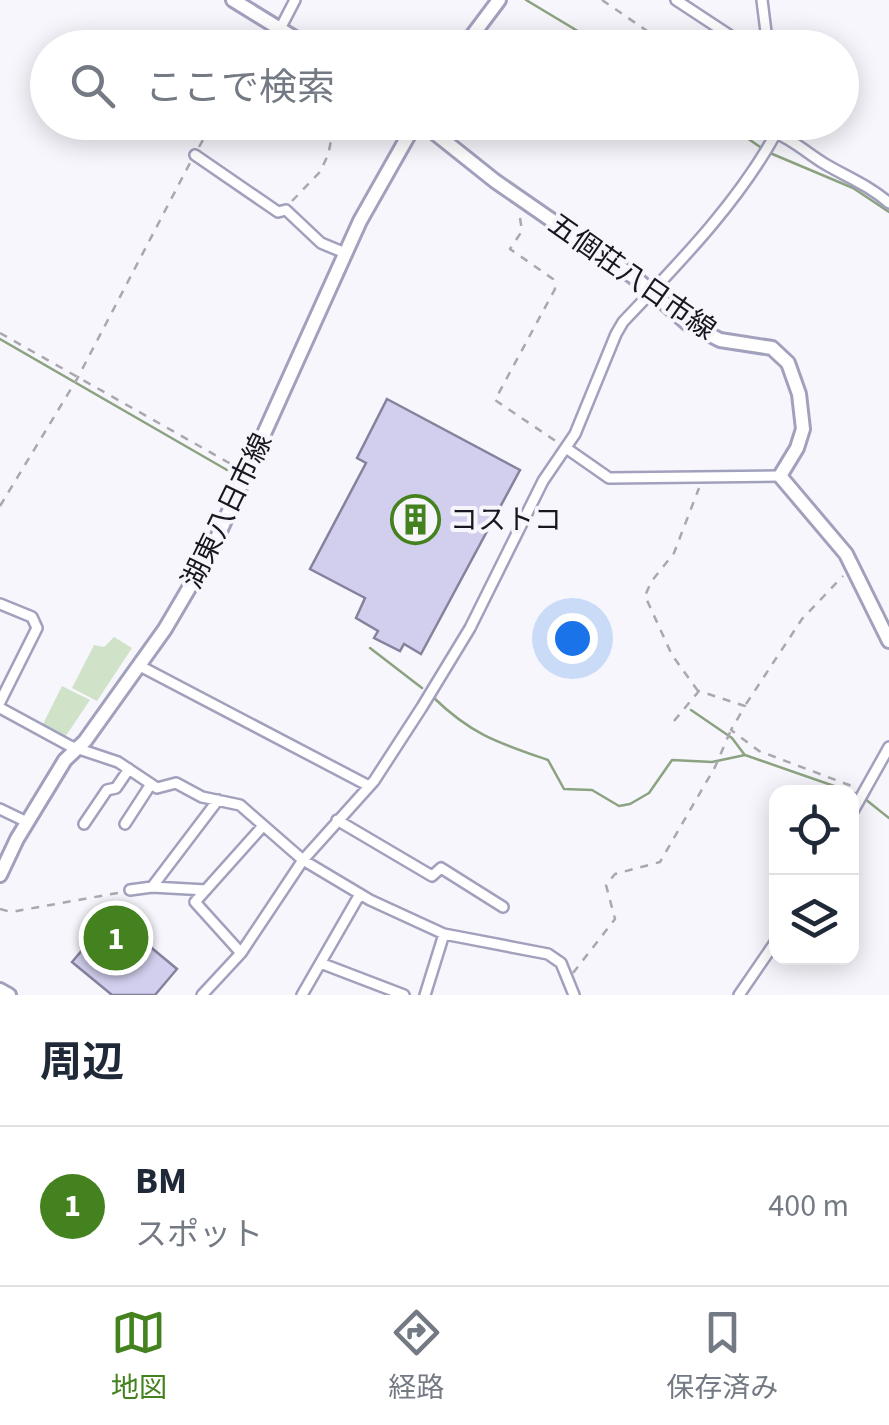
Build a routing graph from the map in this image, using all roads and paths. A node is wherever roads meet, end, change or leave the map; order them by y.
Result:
1 (233, 0) edge
2 (296, 0) edge
3 (499, 0) edge
4 (602, 0) edge
5 (676, 0) edge
6 (762, 0) edge
7 (277, 25) junction
8 (273, 30) edge
9 (285, 30) edge
10 (476, 30) edge
11 (646, 30) edge
12 (721, 30) edge
13 (766, 30) edge
14 (202, 140) edge
15 (331, 140) edge
16 (408, 140) edge
17 (442, 140) edge
18 (770, 140) edge
19 (792, 140) edge
20 (195, 154) junction
21 (889, 203) edge
22 (280, 212) junction
23 (520, 218) dead end
24 (345, 254) junction
25 (653, 294) junction
26 (0, 333) edge
27 (76, 380) junction
28 (563, 446) junction
29 (248, 473) junction
30 (780, 476) junction
31 (701, 477) junction
32 (0, 506) edge
33 (852, 568) junction
34 (0, 604) edge
35 (889, 641) edge
36 (140, 666) junction
37 (699, 691) junction
38 (0, 705) edge
39 (746, 706) junction
40 (674, 720) dead end
41 (731, 730) junction
42 (889, 746) edge
43 (79, 750) junction
44 (129, 769) junction
45 (151, 784) junction
46 (369, 786) junction
47 (863, 790) junction
48 (859, 798) edge
49 (218, 800) junction
50 (0, 809) edge
51 (338, 820) junction
52 (27, 822) junction
53 (84, 824) dead end
54 (124, 824) dead end
55 (262, 827) junction
56 (303, 860) junction
57 (0, 875) edge
58 (152, 887) junction
59 (130, 890) joint
60 (206, 890) junction
61 (360, 894) junction
62 (502, 907) dead end
63 (0, 910) edge
64 (444, 934) junction
65 (769, 951) edge
66 (241, 953) junction
67 (322, 964) junction
68 (568, 979) junction
69 (0, 990) edge
70 (9, 995) edge
71 (202, 995) edge
72 (302, 995) edge
73 (404, 995) edge
74 (426, 995) edge
75 (574, 995) edge
76 (739, 995) edge

1 - 7 main road
2 - 7 street
3 - 10 main road
4 - 11 path
5 - 12 street
6 - 13 street
7 - 8 path
7 - 9 main road
14 - 20 path
15 - 22 path
16 - 24 main road, 湖東八日市線
17 - 25 main road, 五個荘八日市線
18 - 25 street
19 - 21 street
20 - 22 street
20 - 27 path
22 - 24 street
23 - 28 path
24 - 29 main road, 湖東八日市線
25 - 28 street
25 - 30 main road, 五個荘八日市線
26 - 27 path
27 - 29 path
27 - 32 path
28 - 31 street
28 - 46 street
29 - 36 main road, 湖東八日市線
30 - 31 street
30 - 33 main road
31 - 37 path
33 - 35 main road
33 - 39 path
34 - 38 street
36 - 43 main road, 湖東八日市線
36 - 46 street
37 - 39 path
37 - 40 path
38 - 43 street
39 - 41 path
41 - 47 path
41 - 68 path
42 - 47 street
43 - 44 street
43 - 52 main road, 湖東八日市線
44 - 45 street
44 - 53 street
45 - 49 street
45 - 54 street
46 - 51 street
47 - 48 street
49 - 55 street
49 - 58 street
50 - 52 street
51 - 56 street
51 - 62 street
52 - 57 main road, 湖東八日市線
55 - 56 street
55 - 60 street
56 - 61 street
56 - 66 street
58 - 59 street
58 - 60 street
59 - 63 path
60 - 66 street
61 - 64 street
61 - 67 street
64 - 68 street
64 - 74 street
65 - 76 street
66 - 71 street
67 - 72 street
67 - 73 street
68 - 75 street
69 - 70 main road

